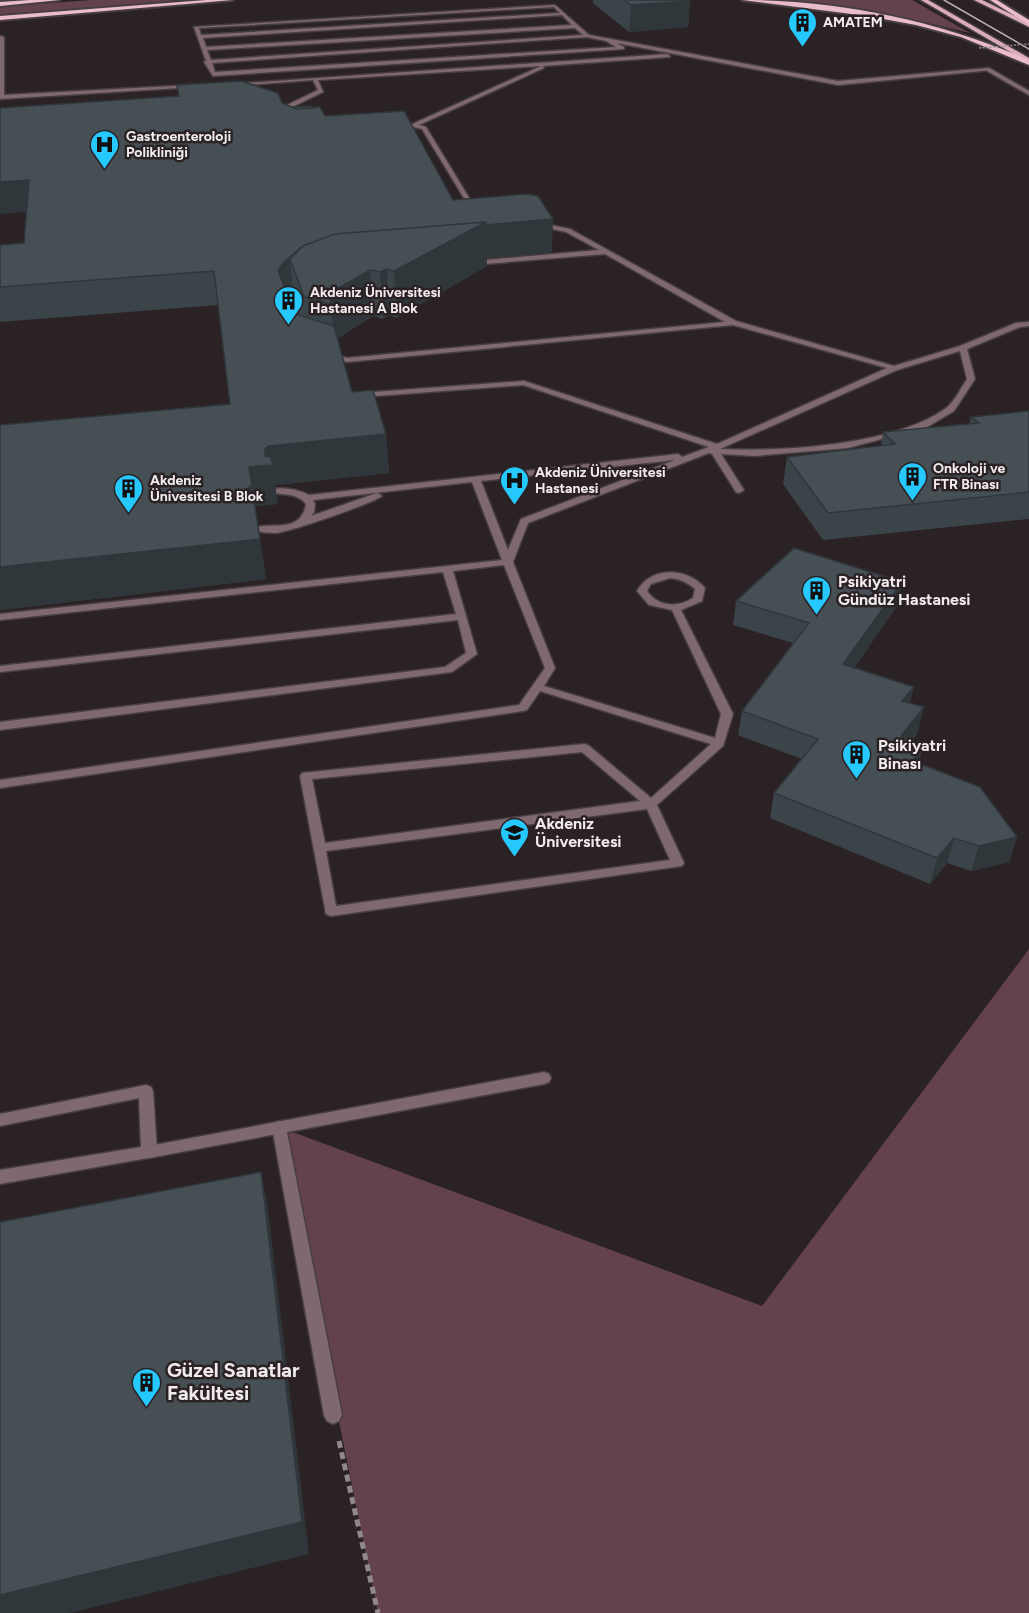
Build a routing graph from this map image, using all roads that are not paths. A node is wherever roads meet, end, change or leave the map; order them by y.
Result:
1 (57, 0) edge
2 (230, 0) edge
3 (745, 0) edge
4 (924, 0) edge
5 (977, 0) edge
6 (993, 0) edge
7 (0, 4) edge
8 (563, 14) junction
9 (0, 18) edge
10 (1029, 24) edge
11 (577, 26) junction
12 (587, 36) junction
13 (200, 37) junction
14 (1, 38) edge
15 (608, 40) junction
16 (204, 49) junction
17 (687, 55) junction
18 (207, 62) junction
19 (1029, 62) edge
20 (550, 64) junction
21 (213, 74) junction
22 (315, 79) junction
23 (225, 85) edge
24 (202, 86) edge
25 (214, 86) edge
26 (1029, 93) edge
27 (1, 94) edge
28 (411, 126) junction
29 (400, 127) edge
30 (288, 129) edge
31 (488, 215) edge
32 (522, 221) edge
33 (603, 252) junction
34 (465, 264) dead end
35 (317, 282) edge
36 (733, 323) junction
37 (296, 325) edge
38 (1026, 326) edge
39 (963, 348) junction
40 (315, 350) edge
41 (894, 368) junction
42 (363, 395) edge
43 (713, 449) junction
44 (694, 456) junction
45 (476, 480) junction
46 (398, 488) junction
47 (739, 490) dead end
48 (275, 491) dead end
49 (306, 498) junction
50 (299, 523) junction
51 (258, 529) edge
52 (508, 562) junction
53 (447, 569) junction
54 (675, 608) junction
55 (462, 616) junction
56 (0, 617) edge
57 (0, 669) edge
58 (537, 687) junction
59 (0, 726) edge
60 (718, 743) junction
61 (0, 784) edge
62 (651, 804) junction
63 (320, 848) junction
64 (544, 1078) dead end
65 (0, 1119) edge
66 (279, 1127) junction
67 (149, 1152) junction
68 (0, 1177) edge
69 (333, 1415) road end

1 - 7 highway
2 - 9 highway
3 - 19 highway
4 - 19 main road
5 - 10 main road
6 - 10 highway
8 - 11 street
8 - 13 street
8 - 13 street
11 - 12 street
11 - 16 street
12 - 15 street
12 - 18 street
13 - 16 street
14 - 27 street
15 - 17 street
15 - 21 street
16 - 18 street
17 - 20 street
17 - 26 street
18 - 21 street
20 - 22 street
20 - 28 street
21 - 25 street
22 - 23 street
22 - 30 street
24 - 27 street
28 - 29 street
28 - 31 street
32 - 33 street
33 - 34 street
33 - 36 street
35 - 37 street
36 - 40 street
36 - 41 street
38 - 39 street
39 - 41 street
39 - 43 street
41 - 43 street
42 - 43 street
43 - 44 street
43 - 47 street
44 - 45 street
44 - 52 street
45 - 46 street
45 - 52 street
46 - 49 street
46 - 50 street
48 - 49 street
49 - 50 street
50 - 51 street
52 - 53 street
52 - 58 street
53 - 55 street
53 - 56 street
54 - 54 street
54 - 60 street
55 - 57 street
55 - 59 street
58 - 60 street
58 - 61 street
60 - 62 street
62 - 63 street
62 - 63 street
62 - 63 street
64 - 66 street
65 - 67 street
66 - 67 street
66 - 69 street
67 - 68 street

